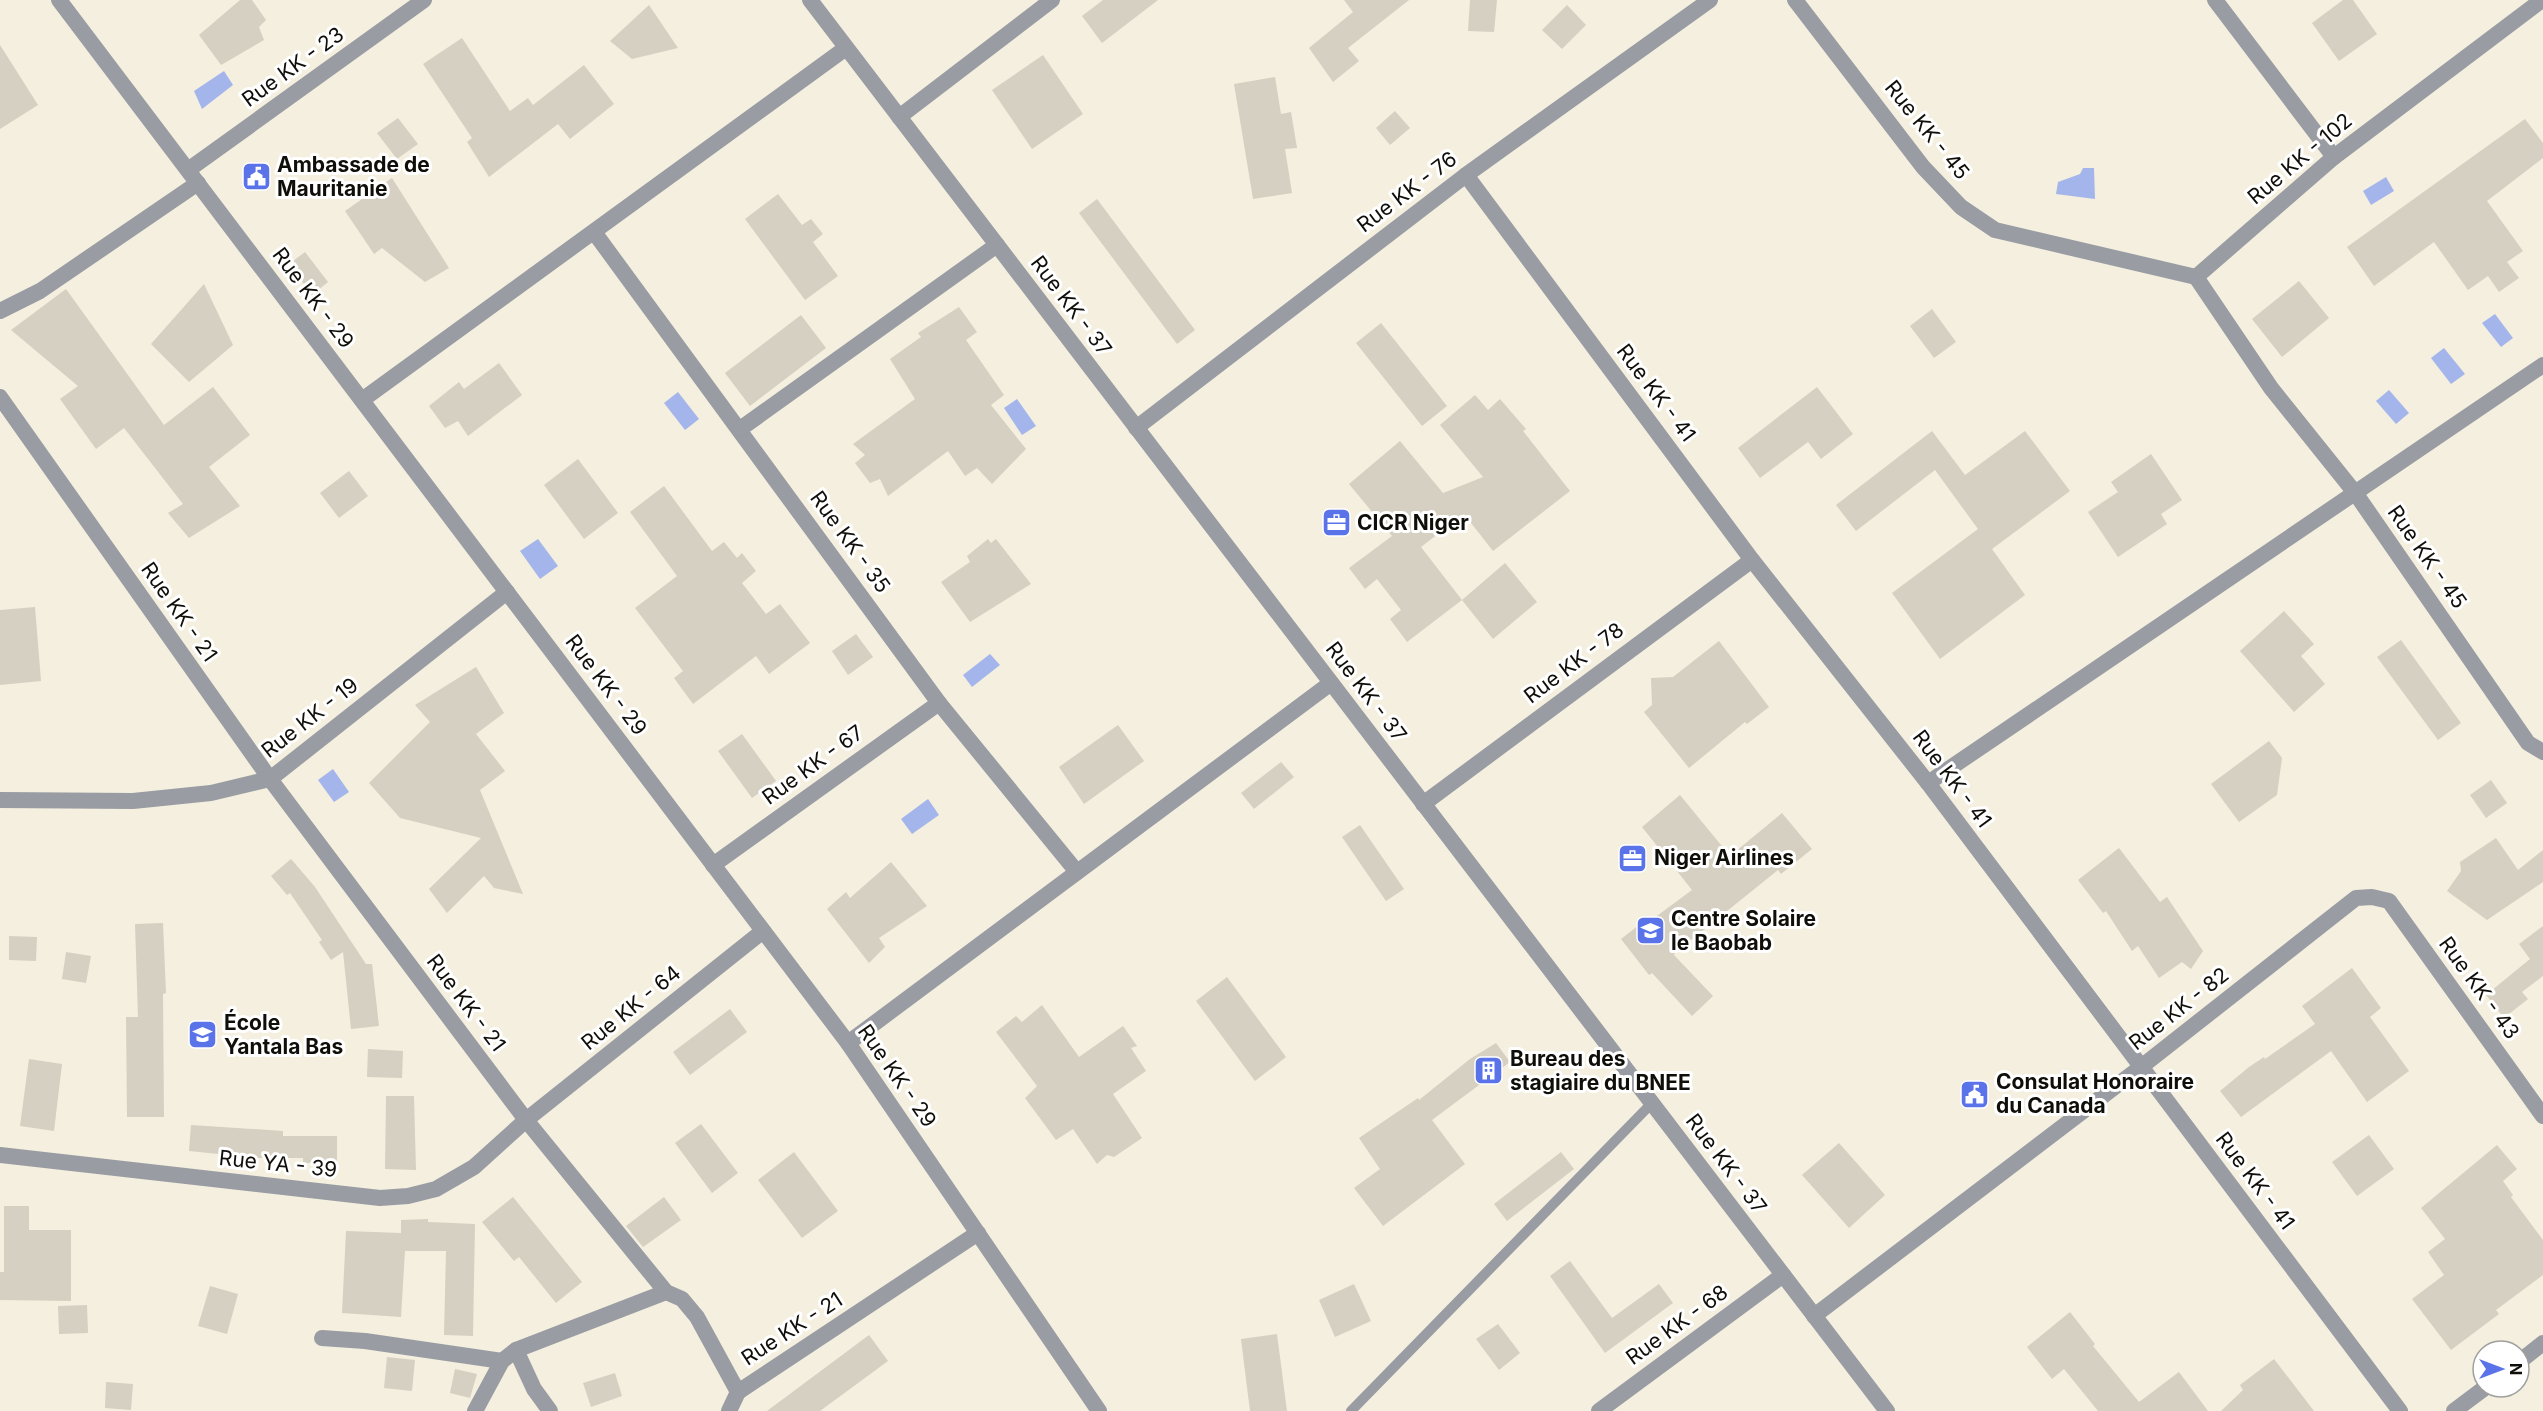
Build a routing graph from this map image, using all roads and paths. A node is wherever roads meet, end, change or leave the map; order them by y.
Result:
1 (59, 0) edge
2 (424, 0) edge
3 (810, 0) edge
4 (1052, 0) edge
5 (1710, 0) edge
6 (1795, 0) edge
7 (2215, 0) edge
8 (2542, 0) edge
9 (846, 48) junction
10 (899, 117) junction
11 (2334, 157) junction
12 (1466, 175) junction
13 (193, 177) junction
14 (594, 232) junction
15 (997, 245) junction
16 (2196, 277) junction
17 (0, 311) edge
18 (2543, 365) edge
19 (0, 396) edge
20 (362, 400) junction
21 (1136, 428) junction
22 (740, 429) junction
23 (2356, 494) junction
24 (1752, 560) junction
25 (507, 592) junction
26 (1331, 682) junction
27 (939, 702) junction
28 (2543, 752) edge
29 (270, 779) junction
30 (1928, 783) junction
31 (0, 800) edge
32 (1423, 804) junction
33 (713, 865) junction
34 (1077, 872) junction
35 (2372, 897) joint
36 (764, 931) junction
37 (848, 1043) junction
38 (2141, 1067) junction
39 (1652, 1103) junction
40 (2543, 1116) edge
41 (526, 1120) junction
42 (0, 1155) edge
43 (978, 1233) junction
44 (1783, 1275) junction
45 (666, 1292) junction
46 (1814, 1316) junction
47 (322, 1338) dead end
48 (2543, 1343) edge
49 (516, 1350) junction
50 (2531, 1352) edge
51 (502, 1361) junction
52 (738, 1392) junction
53 (2471, 1398) edge
54 (475, 1411) edge
55 (550, 1411) edge
56 (729, 1411) edge
57 (1099, 1411) edge
58 (1351, 1411) edge
59 (1599, 1411) edge
60 (1887, 1411) edge
61 (2400, 1411) edge
62 (2454, 1411) edge

1 - 13 street, Rue KK - 29
2 - 13 street, Rue KK - 23
3 - 9 street, Rue KK - 37
4 - 10 street
5 - 12 street, Rue KK - 76
6 - 16 street, Rue KK - 45
7 - 11 street
8 - 11 street, Rue KK - 102
9 - 10 street, Rue KK - 37
9 - 14 street
10 - 15 street, Rue KK - 37
11 - 16 street, Rue KK - 102
12 - 21 street, Rue KK - 76
12 - 24 street, Rue KK - 41
13 - 17 street, Rue KK - 23
13 - 20 street, Rue KK - 29
14 - 20 street
14 - 22 street, Rue KK - 35
15 - 21 street, Rue KK - 37
15 - 22 street
16 - 23 street, Rue KK - 45
18 - 23 street
19 - 29 street, Rue KK - 21
20 - 25 street, Rue KK - 29
21 - 26 street, Rue KK - 37
22 - 27 street, Rue KK - 35
23 - 28 street, Rue KK - 45
23 - 30 street
24 - 30 street, Rue KK - 41
24 - 32 street, Rue KK - 78
25 - 29 street, Rue KK - 19
25 - 33 street, Rue KK - 29
26 - 32 street, Rue KK - 37
26 - 34 street
27 - 33 street, Rue KK - 67
27 - 34 street, Rue KK - 35
29 - 31 street, Rue KK - 19
29 - 41 street, Rue KK - 21
30 - 38 street, Rue KK - 41
32 - 39 street, Rue KK - 37
33 - 36 street, Rue KK - 29
34 - 37 street
35 - 38 street, Rue KK - 82
35 - 40 street, Rue KK - 43
36 - 37 street, Rue KK - 29
36 - 41 street, Rue KK - 64
37 - 43 street, Rue KK - 29
38 - 46 street, Rue KK - 82
38 - 61 street, Rue KK - 41
39 - 44 street, Rue KK - 37
39 - 58 lane
41 - 42 street, Rue YA - 39
41 - 45 street, Rue KK - 21
43 - 52 street, Rue KK - 21
43 - 57 street, Rue KK - 29
44 - 46 street, Rue KK - 37
44 - 59 street, Rue KK - 68
45 - 49 street
45 - 52 street, Rue KK - 21
46 - 60 street, Rue KK - 37
47 - 51 street
48 - 50 street
49 - 51 street
49 - 55 street
51 - 54 street
52 - 56 street
53 - 62 street

